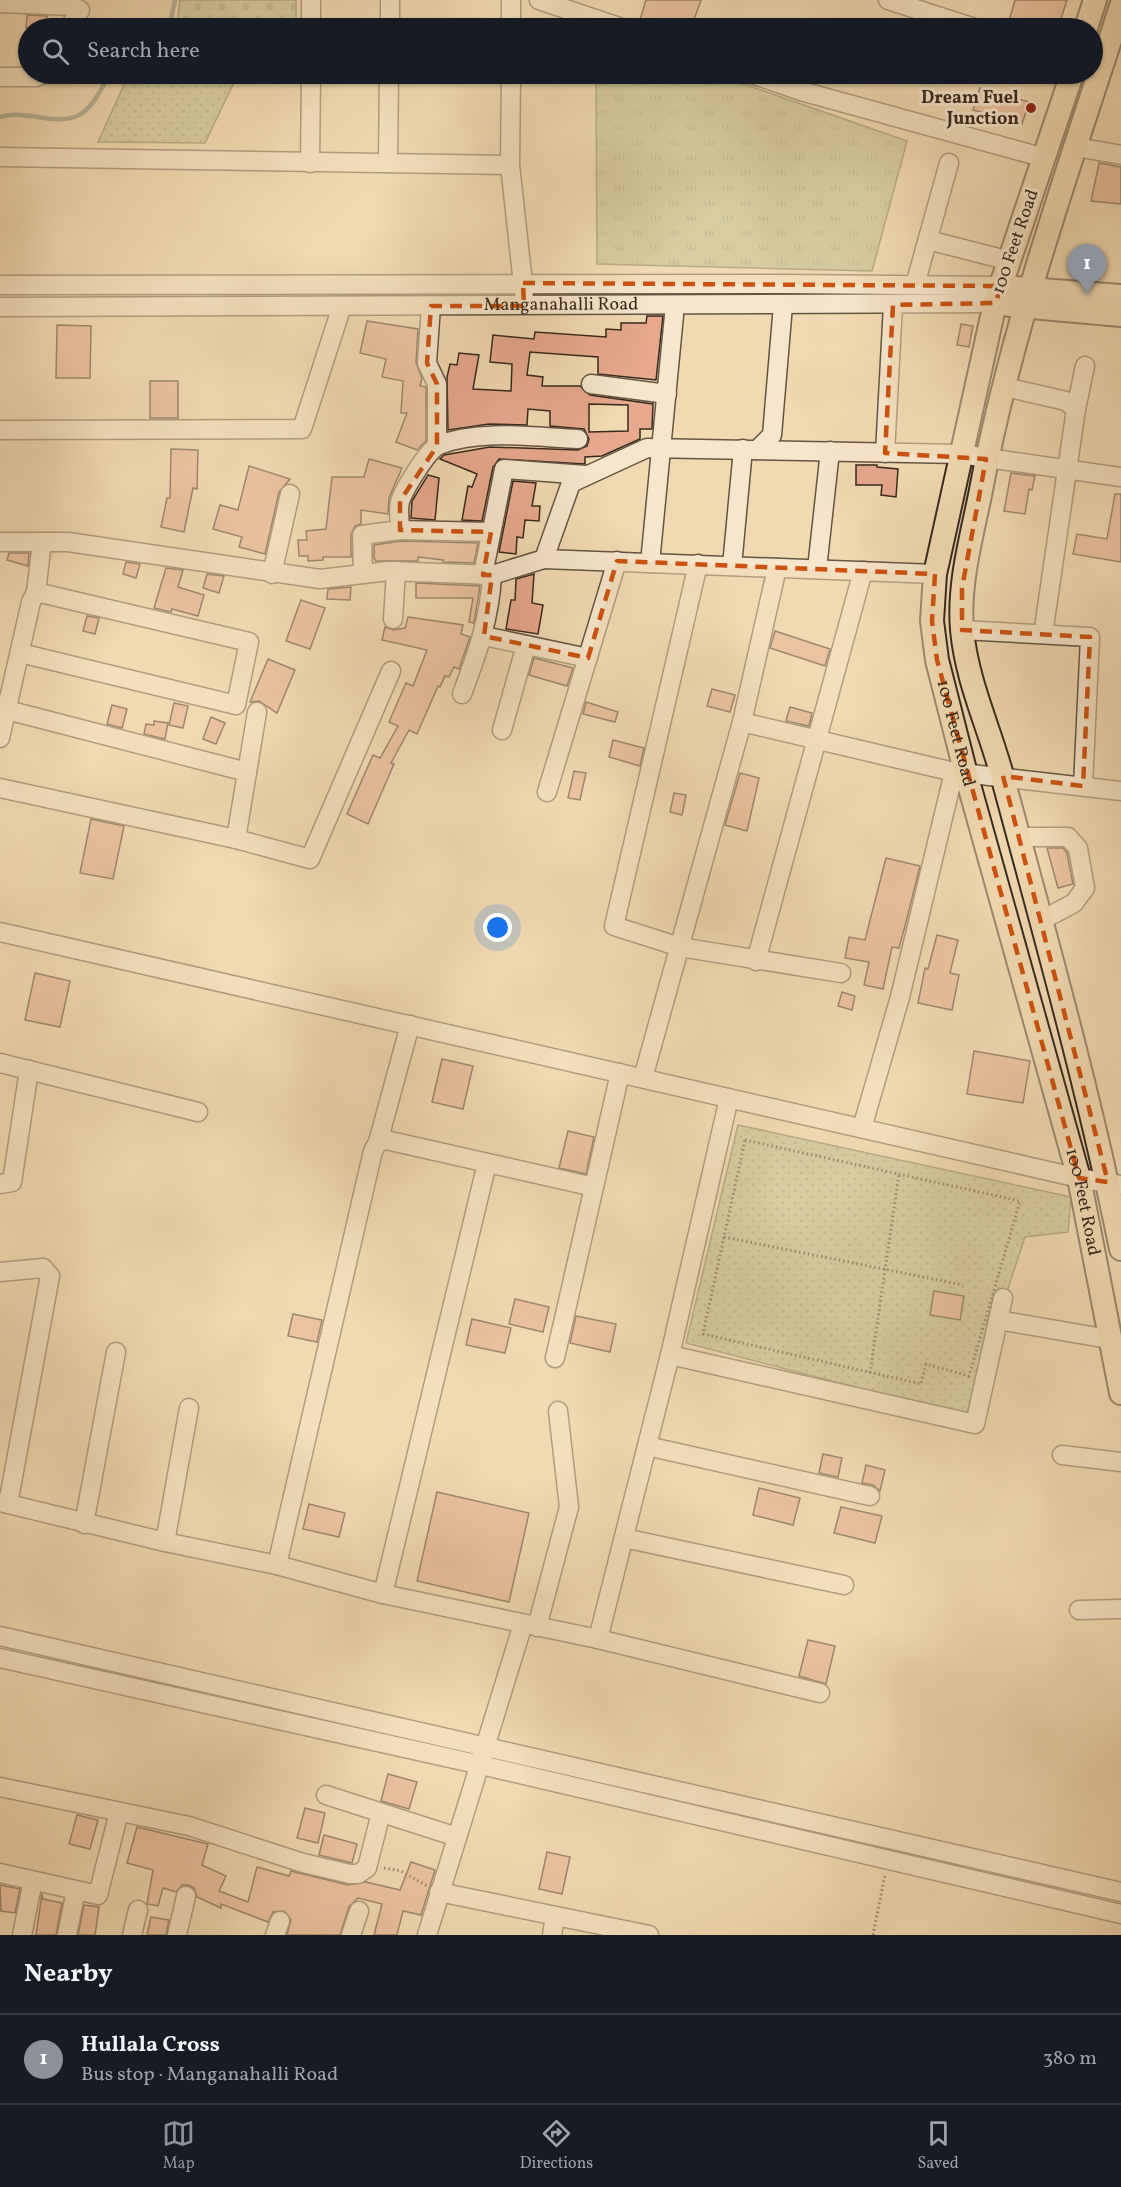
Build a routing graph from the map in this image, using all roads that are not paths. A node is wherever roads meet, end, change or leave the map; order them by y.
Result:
1 (311, 0) edge
2 (390, 0) edge
3 (512, 0) edge
4 (539, 0) edge
5 (888, 0) edge
6 (1095, 0) edge
7 (0, 3) edge
8 (1121, 6) edge
9 (75, 18) edge
10 (311, 18) edge
11 (390, 18) edge
12 (511, 18) edge
13 (592, 18) edge
14 (944, 18) edge
15 (1089, 18) edge
16 (1103, 62) edge
17 (0, 77) edge
18 (18, 77) edge
19 (311, 84) edge
20 (389, 84) edge
21 (511, 84) edge
22 (781, 84) edge
23 (1069, 84) edge
24 (1096, 84) edge
25 (1076, 147) junction
26 (1121, 155) edge
27 (0, 157) edge
28 (1045, 158) junction
29 (310, 163) junction
30 (388, 163) junction
31 (949, 163) dead end
32 (510, 165) junction
33 (928, 240) junction
34 (1010, 261) junction
35 (523, 283) junction
36 (0, 285) edge
37 (915, 285) junction
38 (998, 295) junction
39 (1121, 296) edge
40 (1027, 298) junction
41 (893, 305) junction
42 (342, 306) junction
43 (431, 306) junction
44 (524, 306) junction
45 (675, 306) junction
46 (783, 306) junction
47 (0, 307) edge
48 (1121, 315) edge
49 (1085, 366) dead end
50 (591, 384) dead end
51 (1005, 387) junction
52 (667, 394) junction
53 (1076, 409) junction
54 (0, 430) edge
55 (578, 439) dead end
56 (436, 446) junction
57 (661, 448) junction
58 (750, 450) junction
59 (830, 451) junction
60 (885, 453) junction
61 (960, 454) junction
62 (986, 459) junction
63 (1068, 469) junction
64 (586, 475) junction
65 (1121, 477) edge
66 (290, 494) dead end
67 (400, 530) junction
68 (492, 532) junction
69 (0, 542) edge
70 (42, 542) junction
71 (544, 559) junction
72 (617, 561) junction
73 (650, 563) junction
74 (698, 564) junction
75 (732, 566) junction
76 (777, 567) junction
77 (817, 569) junction
78 (396, 571) junction
79 (863, 571) junction
80 (272, 574) junction
81 (363, 574) junction
82 (935, 574) junction
83 (487, 575) junction
84 (36, 592) junction
85 (393, 618) dead end
86 (962, 630) junction
87 (1043, 634) junction
88 (484, 636) junction
89 (526, 645) junction
90 (20, 653) junction
91 (588, 658) junction
92 (391, 671) dead end
93 (462, 694) dead end
94 (7, 710) junction
95 (256, 712) dead end
96 (742, 722) junction
97 (502, 730) dead end
98 (0, 738) edge
99 (815, 740) junction
100 (247, 772) junction
101 (960, 773) junction
102 (1003, 776) junction
103 (1083, 786) junction
104 (0, 788) edge
105 (1121, 791) edge
106 (548, 792) dead end
107 (1017, 837) junction
108 (236, 839) junction
109 (1042, 920) junction
110 (0, 932) edge
111 (680, 947) junction
112 (756, 961) junction
113 (841, 973) dead end
114 (410, 1025) junction
115 (0, 1063) edge
116 (29, 1070) junction
117 (621, 1073) junction
118 (643, 1078) junction
119 (729, 1098) junction
120 (198, 1112) dead end
121 (862, 1128) junction
122 (378, 1142) junction
123 (487, 1163) junction
124 (1079, 1178) junction
125 (1114, 1183) edge
126 (0, 1184) edge
127 (594, 1187) junction
128 (1121, 1249) edge
129 (0, 1272) edge
130 (1003, 1298) dead end
131 (998, 1320) junction
132 (1110, 1339) junction
133 (116, 1352) dead end
134 (670, 1355) junction
135 (555, 1358) dead end
136 (1121, 1393) edge
137 (189, 1408) dead end
138 (558, 1412) dead end
139 (647, 1446) junction
140 (1062, 1455) dead end
141 (1121, 1462) edge
142 (870, 1496) dead end
143 (4, 1503) edge
144 (84, 1524) junction
145 (624, 1538) junction
146 (165, 1542) junction
147 (277, 1565) junction
148 (844, 1585) dead end
149 (383, 1594) junction
150 (1121, 1609) edge
151 (1079, 1610) dead end
152 (530, 1625) junction
153 (0, 1636) edge
154 (598, 1639) junction
155 (0, 1658) edge
156 (820, 1693) dead end
157 (485, 1746) junction
158 (481, 1765) junction
159 (0, 1787) edge
160 (326, 1795) dead end
161 (119, 1812) junction
162 (381, 1813) junction
163 (457, 1837) junction
164 (0, 1873) edge
165 (33, 1881) junction
166 (75, 1890) junction
167 (439, 1892) junction
168 (1121, 1892) edge
169 (186, 1896) dead end
170 (138, 1910) dead end
171 (359, 1911) dead end
172 (1121, 1914) edge
173 (555, 1917) junction
174 (629, 1933) edge
175 (22, 1935) edge
176 (67, 1935) edge
177 (132, 1935) edge
178 (177, 1935) edge
179 (351, 1935) edge
180 (427, 1935) edge
181 (552, 1935) edge
182 (649, 1935) edge

1 - 10 street
2 - 11 street
3 - 12 street
4 - 13 street
5 - 14 street
6 - 15 main road
7 - 9 street
8 - 16 main road, 100 Feet Road
17 - 18 street
19 - 29 street
20 - 30 street
21 - 32 street
22 - 28 street
23 - 28 main road, 100 Feet Road
24 - 25 main road, 100 Feet Road
25 - 26 street
25 - 40 main road, 100 Feet Road
27 - 29 street
28 - 34 main road, 100 Feet Road
29 - 30 street
30 - 32 street
31 - 33 street
32 - 35 street
33 - 34 street
33 - 37 street
34 - 38 main road, 100 Feet Road
35 - 36 street, Manganahalli Road
35 - 37 street, Manganahalli Road
35 - 44 street
37 - 38 street, Manganahalli Road
38 - 40 main road, Manganahalli Road
38 - 41 street, Manganahalli Road
38 - 61 main road, 100 Feet Road
39 - 40 main road, Manganahalli Road
40 - 48 main road, Manganahalli Road
40 - 51 main road, 100 Feet Road
41 - 46 street, Manganahalli Road
41 - 60 street
42 - 43 street, Manganahalli Road
42 - 47 street, Manganahalli Road
42 - 54 street
43 - 44 street, Manganahalli Road
43 - 56 street
44 - 45 street, Manganahalli Road
45 - 46 street, Manganahalli Road
45 - 52 street
46 - 58 street
49 - 53 street
50 - 52 street
51 - 53 street
51 - 62 main road, 100 Feet Road
52 - 57 street
53 - 63 street
55 - 56 street
56 - 67 street
57 - 58 street
57 - 64 street
57 - 73 street
58 - 59 street
58 - 75 street
59 - 60 street
59 - 77 street
60 - 61 street
61 - 62 street
61 - 82 main road, 100 Feet Road
62 - 63 street
62 - 86 main road, 100 Feet Road
63 - 65 street
63 - 87 street
64 - 68 street
64 - 71 street
66 - 80 street
67 - 68 street
67 - 81 street
68 - 83 street
69 - 70 street
70 - 80 street
70 - 84 street
71 - 72 street
71 - 83 street
72 - 73 street
72 - 91 street
73 - 74 street
74 - 75 street
74 - 111 street
75 - 76 street
76 - 77 street
76 - 96 street
77 - 79 street
78 - 81 street
78 - 83 street
78 - 85 street
79 - 82 street
79 - 99 street
80 - 81 street
82 - 101 main road, 100 Feet Road
83 - 88 street
84 - 90 street
84 - 90 street
86 - 87 street
86 - 102 main road, 100 Feet Road
87 - 103 street
88 - 89 street
88 - 93 street
89 - 91 street
89 - 97 street
90 - 94 street
91 - 106 street
92 - 108 street
94 - 98 street
94 - 100 street
95 - 100 street
96 - 99 street
96 - 111 street
99 - 101 street
99 - 112 street
100 - 108 street
101 - 102 street
101 - 121 street
101 - 124 main road, 100 Feet Road
102 - 103 street
102 - 107 main road, 100 Feet Road
103 - 105 street
104 - 108 street
107 - 109 main road, 100 Feet Road
107 - 109 street
109 - 125 main road, 100 Feet Road
110 - 114 street
111 - 112 street
111 - 118 street
112 - 113 street
114 - 117 street
114 - 122 street
115 - 116 street
116 - 120 street
116 - 126 street
117 - 118 street
117 - 127 street
118 - 119 street
119 - 121 street
119 - 134 street
121 - 124 street
122 - 123 street
122 - 147 street
123 - 127 street
123 - 149 street
124 - 125 street
124 - 132 main road, 100 Feet Road
125 - 128 main road, 100 Feet Road
127 - 135 street
129 - 143 street
130 - 131 street
131 - 132 street
131 - 134 street
132 - 136 main road, 100 Feet Road
133 - 144 street
134 - 139 street
137 - 146 street
138 - 152 street
139 - 142 street
139 - 145 street
140 - 141 street
143 - 144 street
144 - 146 street
145 - 148 street
145 - 154 street
146 - 147 street
147 - 149 street
149 - 152 street
150 - 151 street
152 - 154 street
152 - 157 street
153 - 157 street
154 - 156 street
155 - 158 street
157 - 158 street
157 - 168 street
158 - 163 street
158 - 172 street
159 - 161 street
160 - 162 street
161 - 162 street
161 - 166 street
162 - 163 street
163 - 167 street
164 - 165 street
165 - 166 street
165 - 175 street
166 - 176 street
167 - 173 street
167 - 180 street
169 - 178 street
170 - 177 street
171 - 179 street
173 - 174 street
173 - 181 street
174 - 182 street

